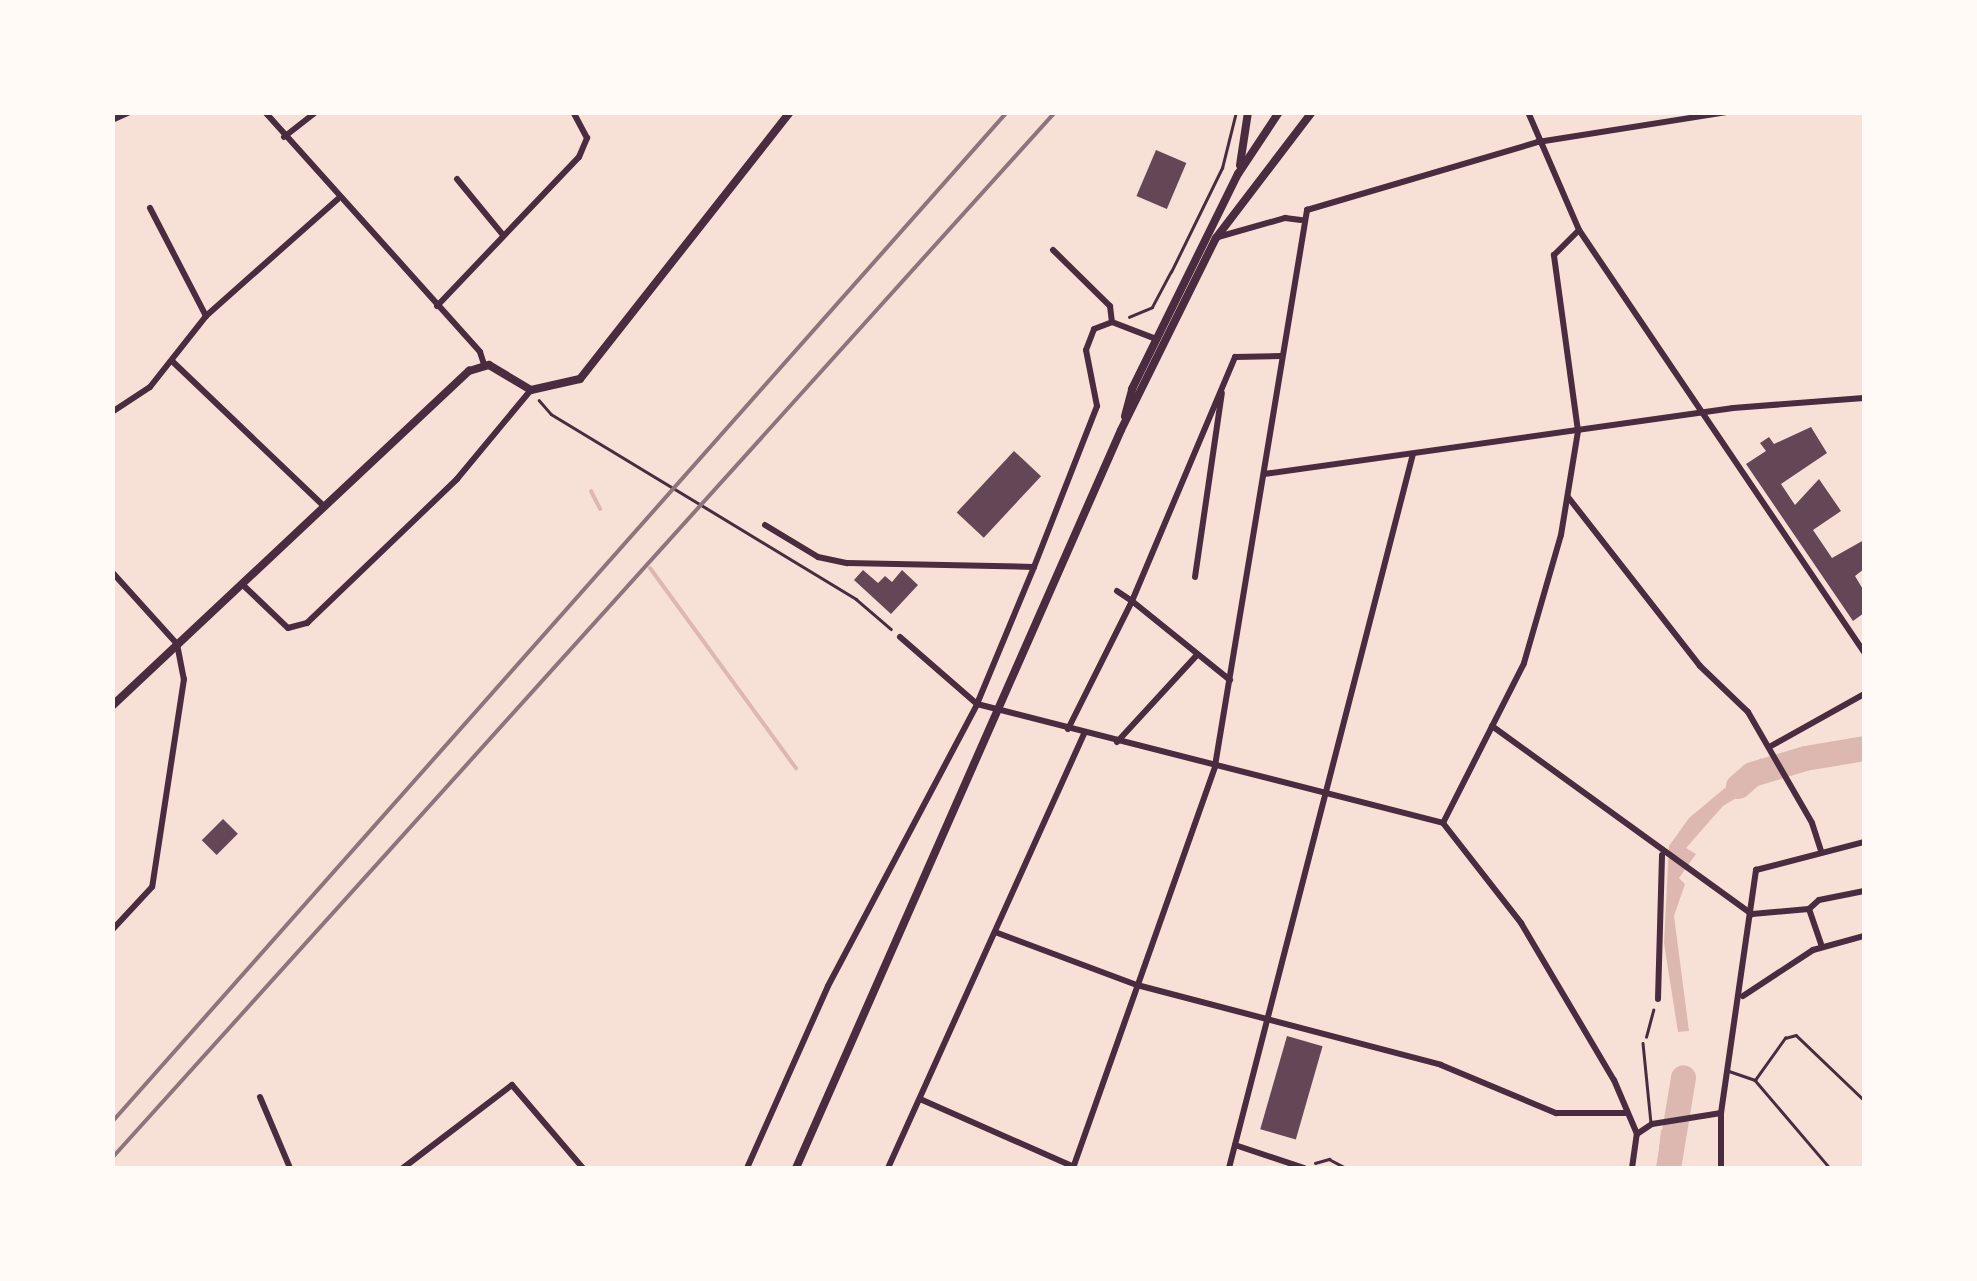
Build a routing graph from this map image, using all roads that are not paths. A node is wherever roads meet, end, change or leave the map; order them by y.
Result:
1 (130, 112) edge
2 (266, 112) edge
3 (316, 112) edge
4 (573, 112) edge
5 (790, 112) edge
6 (1248, 112) edge
7 (1280, 112) edge
8 (1312, 112) edge
9 (1528, 112) edge
10 (1727, 112) edge
11 (112, 120) edge
12 (284, 137) junction
13 (1538, 142) junction
14 (1238, 174) junction
15 (457, 179) dead end
16 (338, 198) junction
17 (150, 208) dead end
18 (1302, 220) junction
19 (1579, 230) junction
20 (503, 236) junction
21 (1216, 238) junction
22 (1054, 250) dead end
23 (437, 306) junction
24 (206, 316) junction
25 (1112, 322) junction
26 (1156, 340) junction
27 (1281, 356) junction
28 (172, 361) junction
29 (484, 364) junction
30 (1224, 382) junction
31 (531, 390) junction
32 (1862, 398) edge
33 (1864, 406) edge
34 (112, 412) edge
35 (1698, 413) junction
36 (1122, 430) junction
37 (1578, 431) junction
38 (1413, 454) junction
39 (1264, 474) junction
40 (1568, 497) junction
41 (325, 506) junction
42 (765, 524) dead end
43 (1034, 568) junction
44 (114, 577) edge
45 (1195, 578) dead end
46 (243, 585) junction
47 (1117, 591) dead end
48 (1132, 601) junction
49 (900, 637) road end
50 (176, 644) junction
51 (1864, 652) edge
52 (1197, 656) junction
53 (1230, 680) junction
54 (1864, 694) edge
55 (977, 704) junction
56 (112, 706) edge
57 (998, 711) junction
58 (1492, 726) junction
59 (1068, 729) junction
60 (1084, 734) junction
61 (1117, 742) junction
62 (1770, 746) junction
63 (1216, 766) junction
64 (1325, 793) junction
65 (1443, 824) junction
66 (1864, 842) edge
67 (1821, 850) junction
68 (1662, 854) junction
69 (1864, 891) edge
70 (1809, 908) junction
71 (1752, 914) junction
72 (112, 930) edge
73 (995, 932) junction
74 (1864, 936) edge
75 (1822, 946) junction
76 (1137, 985) junction
77 (1742, 997) junction
78 (1658, 999) dead end
79 (1267, 1019) junction
80 (1643, 1042) road end
81 (1729, 1071) junction
82 (1755, 1080) junction
83 (260, 1096) dead end
84 (920, 1098) junction
85 (1864, 1100) edge
86 (1720, 1112) junction
87 (1625, 1114) junction
88 (1652, 1124) junction
89 (1637, 1134) junction
90 (1235, 1145) junction
91 (1301, 1166) edge
92 (290, 1168) edge
93 (403, 1168) edge
94 (582, 1168) edge
95 (748, 1168) edge
96 (796, 1168) edge
97 (888, 1168) edge
98 (1074, 1168) edge
99 (1228, 1168) edge
100 (1632, 1168) edge
101 (1721, 1168) edge
102 (1828, 1168) edge

1 - 11 street
2 - 12 street
3 - 12 street
4 - 20 street
5 - 31 main road
6 - 14 main road
7 - 14 main road
8 - 21 main road
9 - 13 street
10 - 13 street
12 - 16 street
13 - 18 street
13 - 19 street
14 - 26 main road
15 - 20 street
16 - 23 street
16 - 24 street
17 - 24 street
18 - 21 street
18 - 27 street
19 - 35 street
19 - 37 street
20 - 23 street
21 - 36 main road
22 - 25 street
23 - 29 street
24 - 28 street
25 - 26 street
25 - 43 street
26 - 36 main road
27 - 30 street
27 - 39 street
28 - 34 street
28 - 41 street
29 - 31 main road
29 - 41 main road
30 - 45 street
30 - 48 street
31 - 46 street
32 - 33 lane
32 - 35 street
35 - 37 street
35 - 51 street
36 - 57 main road
37 - 38 street
37 - 40 street
38 - 39 street
38 - 64 street
39 - 53 street
40 - 58 street
40 - 62 street
41 - 46 main road
42 - 43 street
43 - 55 street
44 - 50 street
46 - 50 main road
47 - 48 street
48 - 52 street
48 - 59 street
49 - 55 street
50 - 56 main road
50 - 72 street
52 - 53 street
52 - 61 street
53 - 63 street
54 - 62 street
55 - 57 street
55 - 95 street
57 - 59 street
57 - 96 main road
58 - 65 street
58 - 68 street
59 - 60 street
60 - 61 street
60 - 73 street
61 - 63 street
62 - 67 street
63 - 64 street
63 - 76 street
64 - 65 street
64 - 79 street
65 - 87 street
66 - 67 street
67 - 71 street
68 - 71 street
68 - 78 street
69 - 70 street
70 - 71 street
70 - 75 street
71 - 77 street
73 - 76 street
73 - 84 street
74 - 75 street
75 - 77 street
76 - 79 street
76 - 98 street
77 - 81 street
79 - 87 street
79 - 90 street
80 - 88 lane
81 - 82 lane
81 - 86 street
82 - 85 lane
82 - 102 lane
83 - 92 street
84 - 97 street
84 - 98 street
86 - 88 street
86 - 101 street
87 - 89 street
88 - 89 street
89 - 100 street
90 - 91 street
90 - 99 street
93 - 94 street

